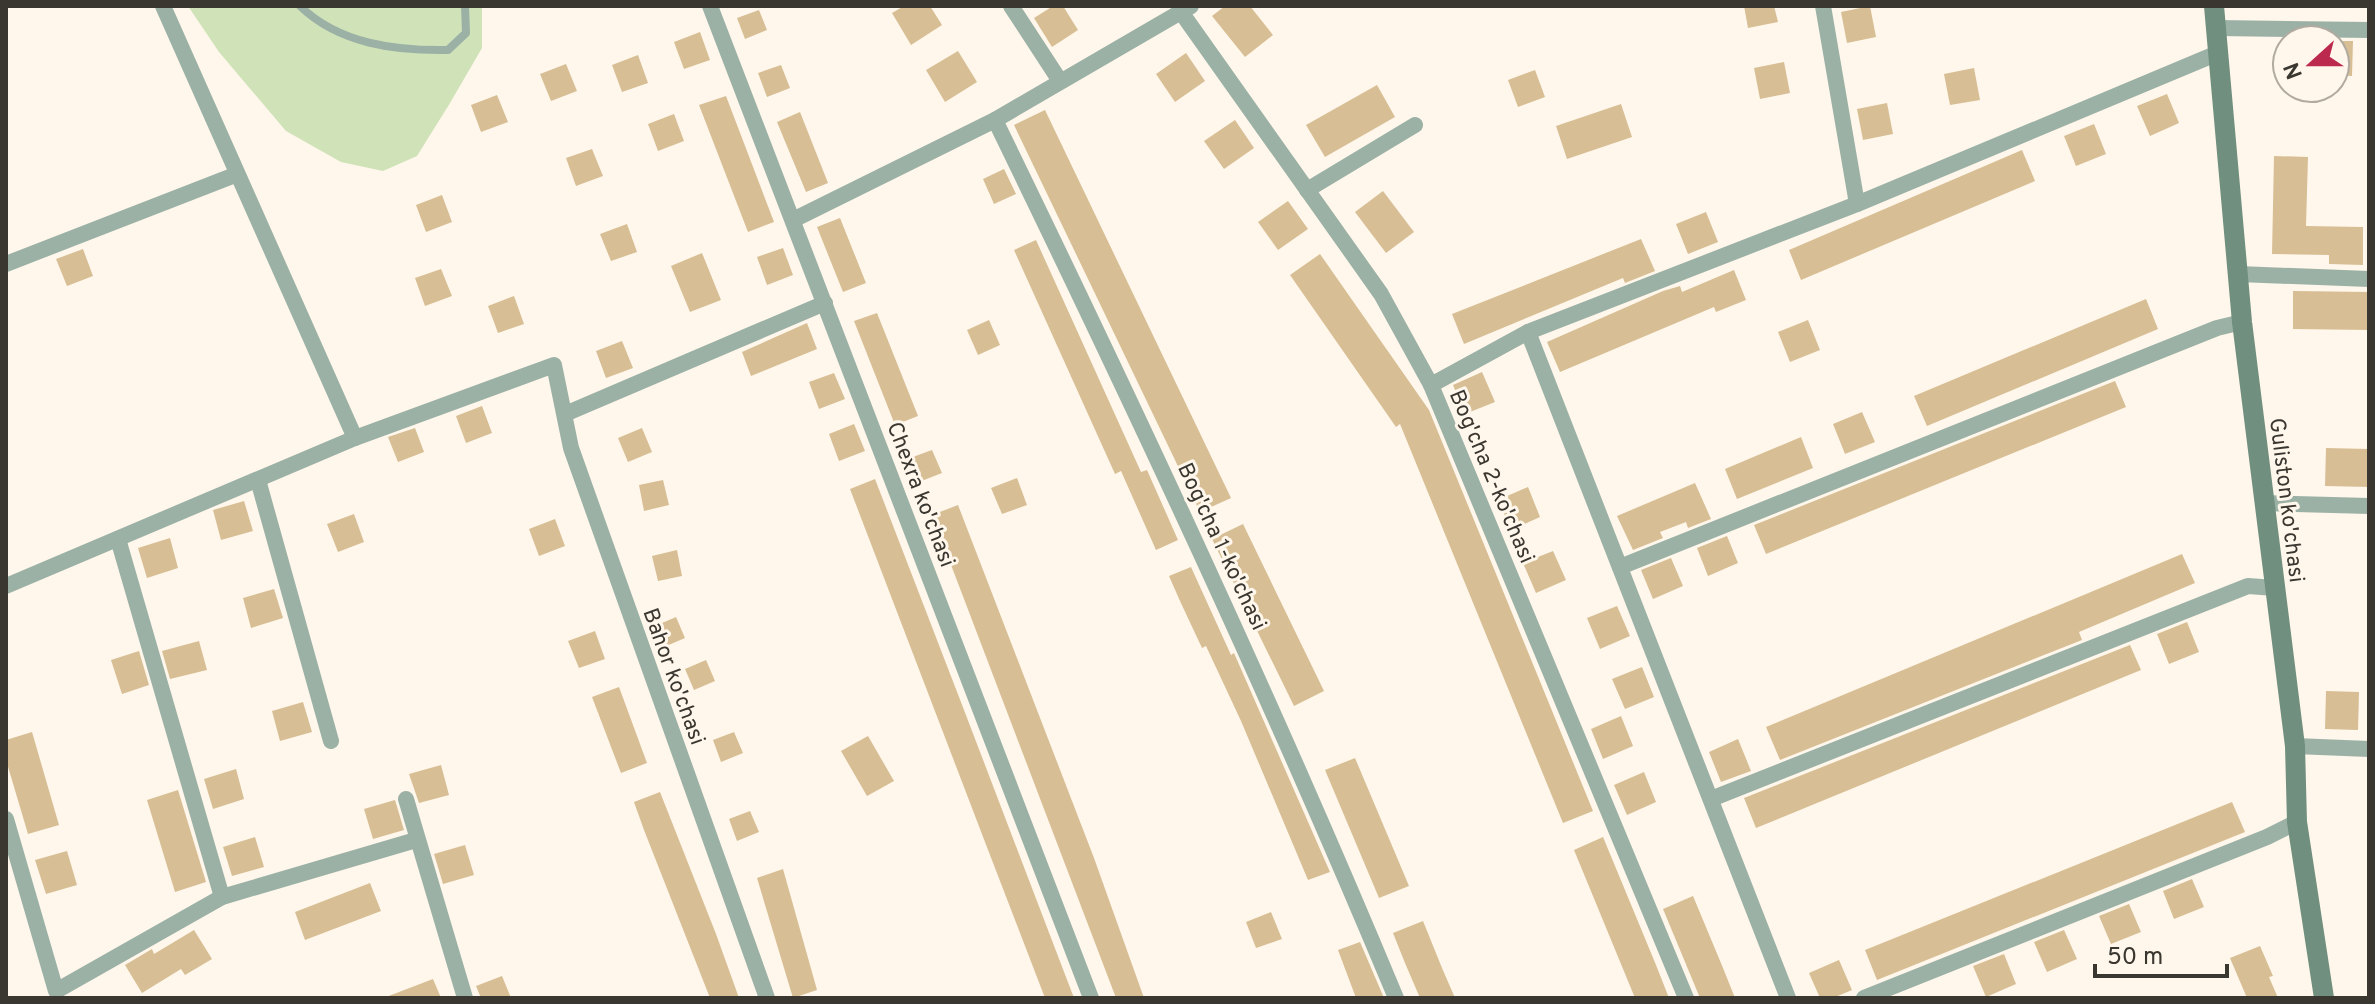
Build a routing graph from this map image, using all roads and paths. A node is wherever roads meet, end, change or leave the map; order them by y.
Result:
1 (163, 6) edge
2 (300, 6) edge
3 (465, 6) edge
4 (710, 6) edge
5 (1011, 6) edge
6 (1823, 6) edge
7 (2214, 6) edge
8 (1186, 9) edge
9 (2217, 28) junction
10 (2369, 30) edge
11 (2218, 53) junction
12 (1060, 81) junction
13 (995, 120) junction
14 (1415, 125) dead end
15 (235, 175) junction
16 (1307, 190) junction
17 (1857, 204) junction
18 (795, 219) junction
19 (6, 264) edge
20 (2239, 274) junction
21 (2369, 279) edge
22 (825, 303) junction
23 (2242, 322) junction
24 (1528, 332) junction
25 (1431, 385) junction
26 (565, 414) junction
27 (355, 438) junction
28 (258, 480) junction
29 (2264, 503) junction
30 (2369, 506) edge
31 (118, 539) junction
32 (1620, 567) junction
33 (6, 586) edge
34 (2275, 588) junction
35 (331, 741) dead end
36 (2295, 746) junction
37 (2369, 749) edge
38 (406, 799) dead end
39 (1711, 799) junction
40 (6, 819) edge
41 (2297, 822) junction
42 (416, 840) junction
43 (222, 897) junction
44 (465, 998) edge
45 (767, 998) edge
46 (1091, 998) edge
47 (1396, 998) edge
48 (1686, 998) edge
49 (1788, 998) edge
50 (1864, 998) edge
51 (2324, 998) edge

1 - 15 street
2 - 3 lane
4 - 18 street, Chexra ko'chasi
5 - 12 street
6 - 17 street
7 - 9 main road, Guliston ko'chasi
8 - 12 street
8 - 16 street, Bog'cha 2-ko'chasi
9 - 10 street
9 - 11 main road, Guliston ko'chasi
11 - 17 street
11 - 20 main road, Guliston ko'chasi
12 - 13 street
13 - 18 street
13 - 47 street, Bog'cha 1-ko'chasi
14 - 16 street
15 - 19 street
15 - 27 street
16 - 25 street, Bog'cha 2-ko'chasi
17 - 24 street
18 - 22 street, Chexra ko'chasi
20 - 21 street
20 - 23 main road, Guliston ko'chasi
22 - 26 street
22 - 46 street, Chexra ko'chasi
23 - 29 main road, Guliston ko'chasi
23 - 32 street
24 - 25 street
24 - 32 street
25 - 48 street, Bog'cha 2-ko'chasi
26 - 27 street, Bahor ko'chasi
26 - 45 street, Bahor ko'chasi
27 - 28 street
28 - 31 street
28 - 35 street
29 - 30 street
29 - 34 main road, Guliston ko'chasi
31 - 33 street
31 - 43 street
32 - 39 street
34 - 36 main road, Guliston ko'chasi
34 - 39 street
36 - 37 street
36 - 41 main road, Guliston ko'chasi
38 - 42 street
39 - 49 street
40 - 43 street
41 - 50 street
41 - 51 main road, Guliston ko'chasi
42 - 43 street
42 - 44 street

